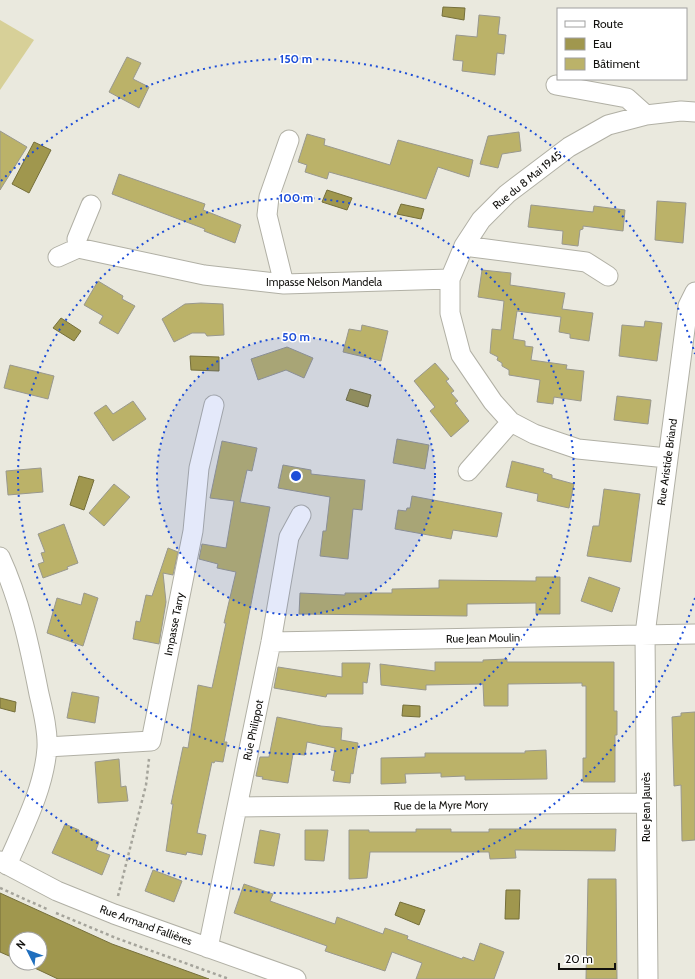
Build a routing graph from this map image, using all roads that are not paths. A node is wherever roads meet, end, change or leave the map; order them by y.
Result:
1 (556, 85) dead end
2 (695, 112) edge
3 (646, 115) junction
4 (289, 140) dead end
5 (91, 205) dead end
6 (464, 246) junction
7 (78, 248) junction
8 (58, 257) dead end
9 (608, 276) dead end
10 (450, 279) junction
11 (284, 284) junction
12 (695, 292) edge
13 (214, 405) dead end
14 (511, 422) junction
15 (667, 458) junction
16 (468, 471) dead end
17 (301, 515) dead end
18 (0, 557) edge
19 (645, 634) junction
20 (695, 634) edge
21 (271, 642) junction
22 (47, 747) junction
23 (646, 803) junction
24 (237, 807) junction
25 (3, 863) edge
26 (208, 948) junction
27 (296, 979) edge
28 (648, 979) edge

1 - 3 street
2 - 3 street, Rue du 8 Mai 1945
3 - 6 street, Rue du 8 Mai 1945
4 - 11 street
5 - 7 street
6 - 9 street
6 - 10 street, Rue du 8 Mai 1945
7 - 8 street
7 - 11 street, Impasse Nelson Mandela
10 - 11 street, Impasse Nelson Mandela
10 - 14 street, Rue du 8 Mai 1945
12 - 15 street, Rue Aristide Briand
13 - 22 street, Impasse Tarry
14 - 15 street, Rue du 8 Mai 1945
14 - 16 street
15 - 19 street, Rue Aristide Briand
17 - 21 street, Rue Philippot
18 - 22 street
19 - 20 street, Rue Jean Moulin
19 - 21 street, Rue Jean Moulin
19 - 23 street, Rue Jean Jaurès
21 - 24 street, Rue Philippot
22 - 25 street
23 - 24 street, Rue de la Myre Mory
23 - 28 street, Rue Jean Jaurès
24 - 26 street, Rue Philippot
25 - 26 street, Rue Armand Fallières
26 - 27 street, Rue Armand Fallières

